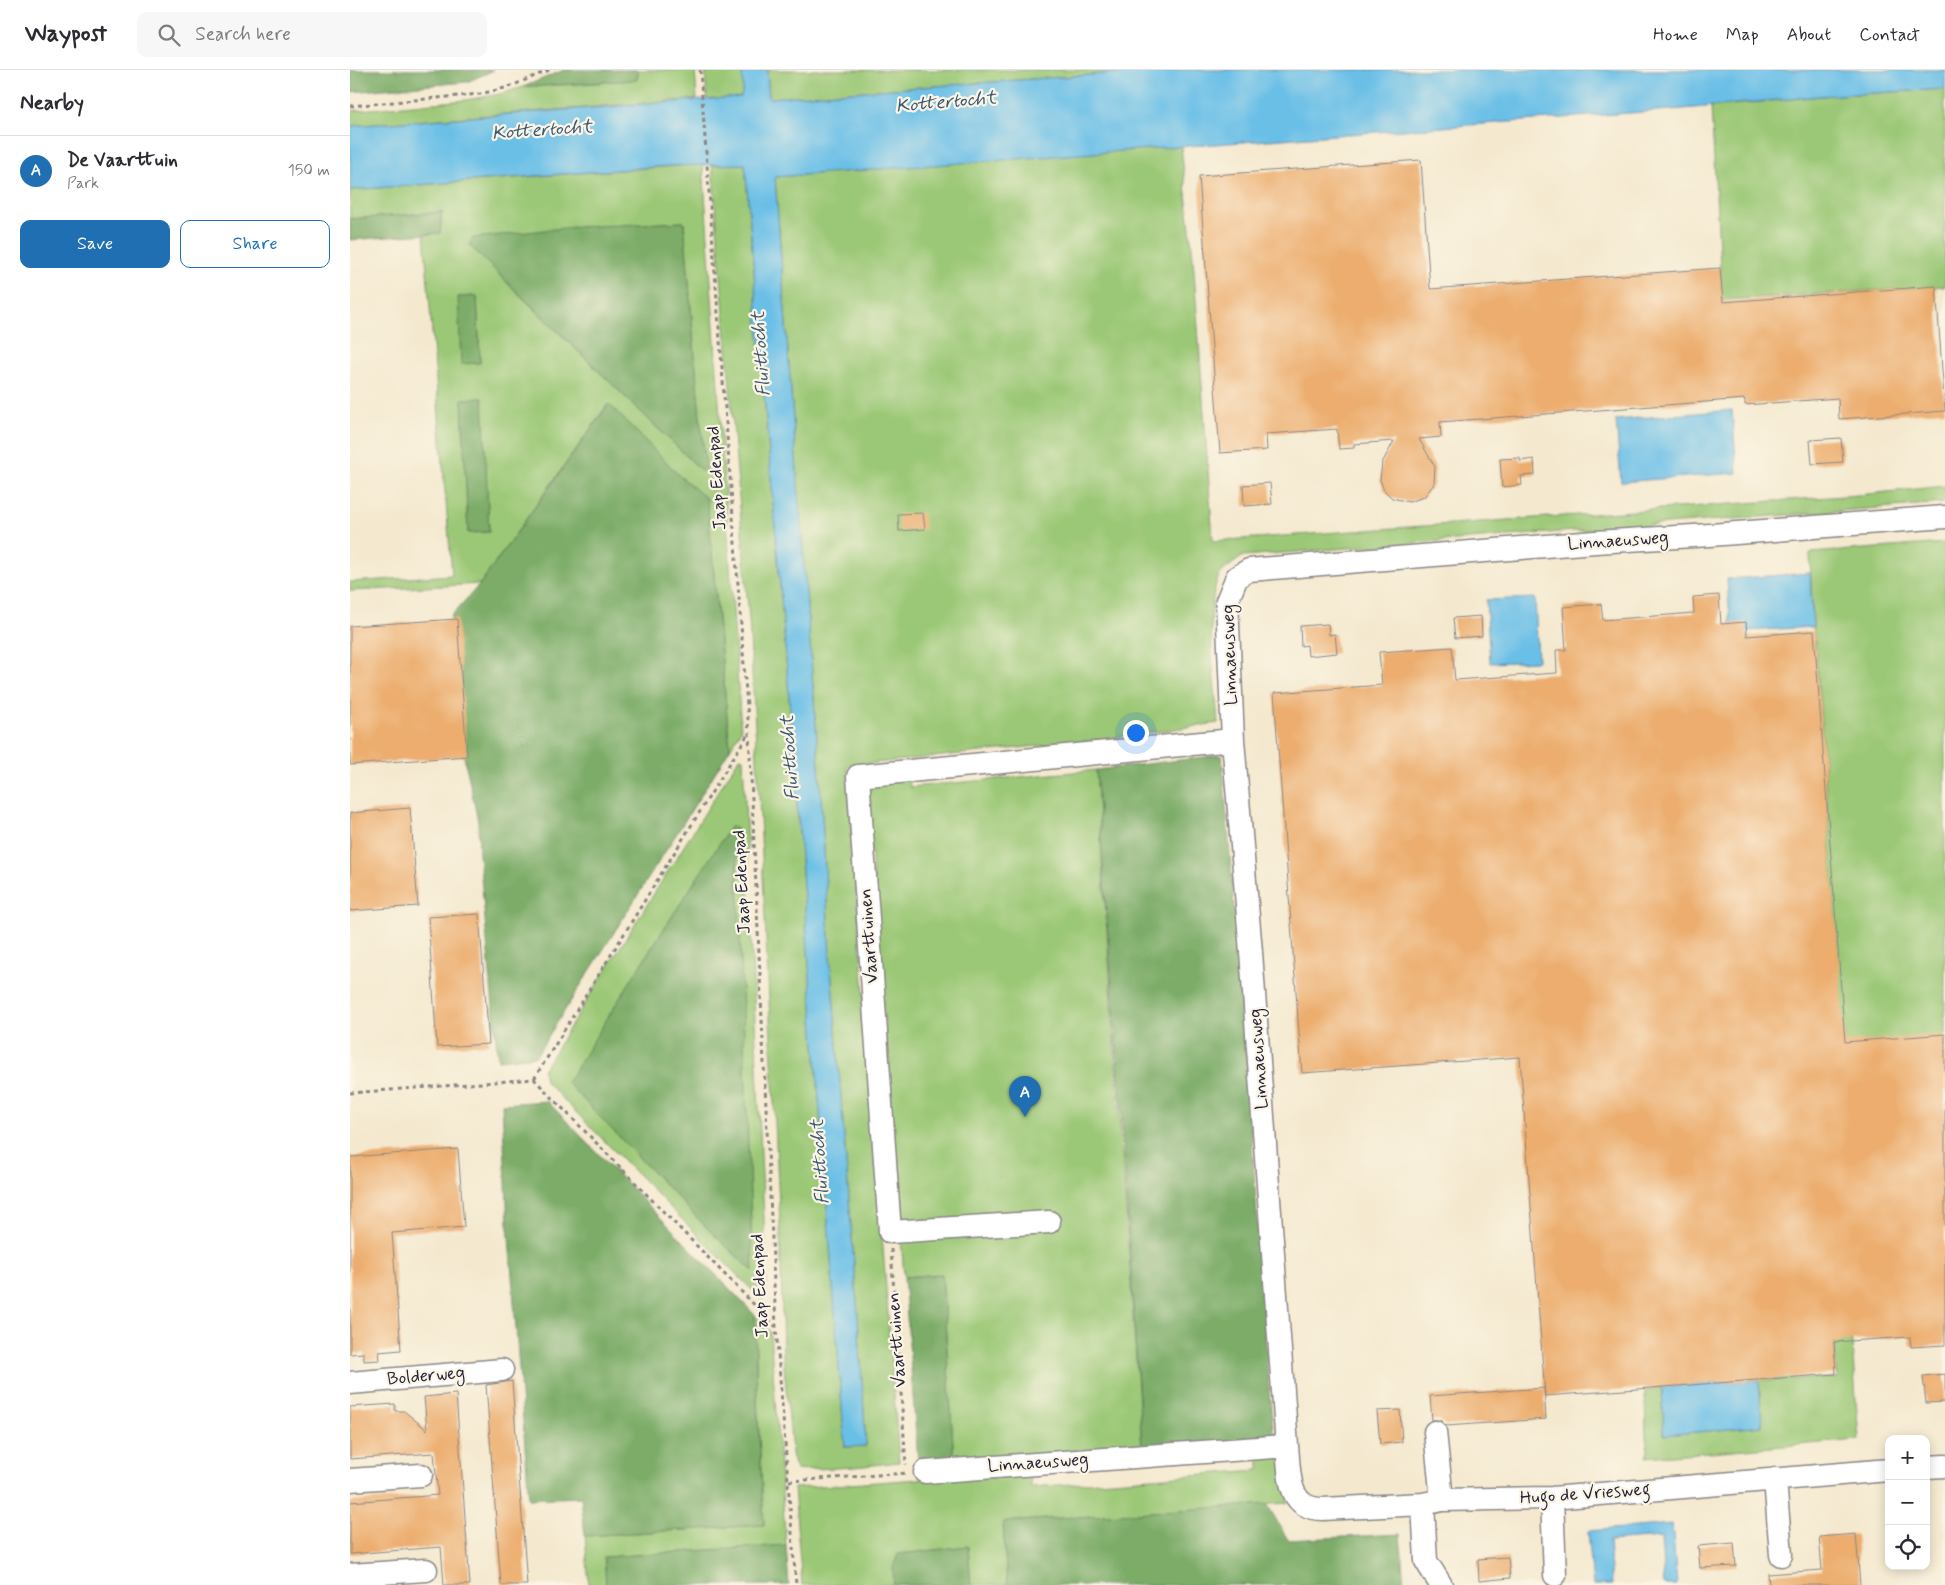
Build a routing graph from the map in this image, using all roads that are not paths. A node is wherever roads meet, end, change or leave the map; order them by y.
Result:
1 (1945, 517) edge
2 (1233, 740) junction
3 (1049, 1222) dead end
4 (502, 1370) dead end
5 (350, 1383) edge
6 (1435, 1432) dead end
7 (1287, 1446) junction
8 (1945, 1466) edge
9 (1930, 1467) edge
10 (1885, 1470) edge
11 (916, 1473) road end
12 (421, 1475) dead end
13 (1774, 1479) junction
14 (350, 1480) edge
15 (1291, 1487) joint
16 (1552, 1498) junction
17 (1432, 1502) junction
18 (1781, 1555) dead end
19 (426, 1570) dead end
20 (350, 1575) edge
21 (1555, 1575) dead end
22 (1441, 1585) edge

1 - 2 street, Linnaeusweg
2 - 3 street, Vaarttuinen
2 - 7 street, Linnaeusweg
4 - 5 street, Bolderweg
6 - 17 street
7 - 11 street, Linnaeusweg
7 - 15 street, Linnaeusweg
8 - 9 street
10 - 13 street, Hugo de Vriesweg
12 - 14 street
13 - 16 street, Hugo de Vriesweg
13 - 18 street
15 - 17 street, Hugo de Vriesweg
16 - 17 street, Hugo de Vriesweg
16 - 21 street
17 - 22 street
19 - 20 street

